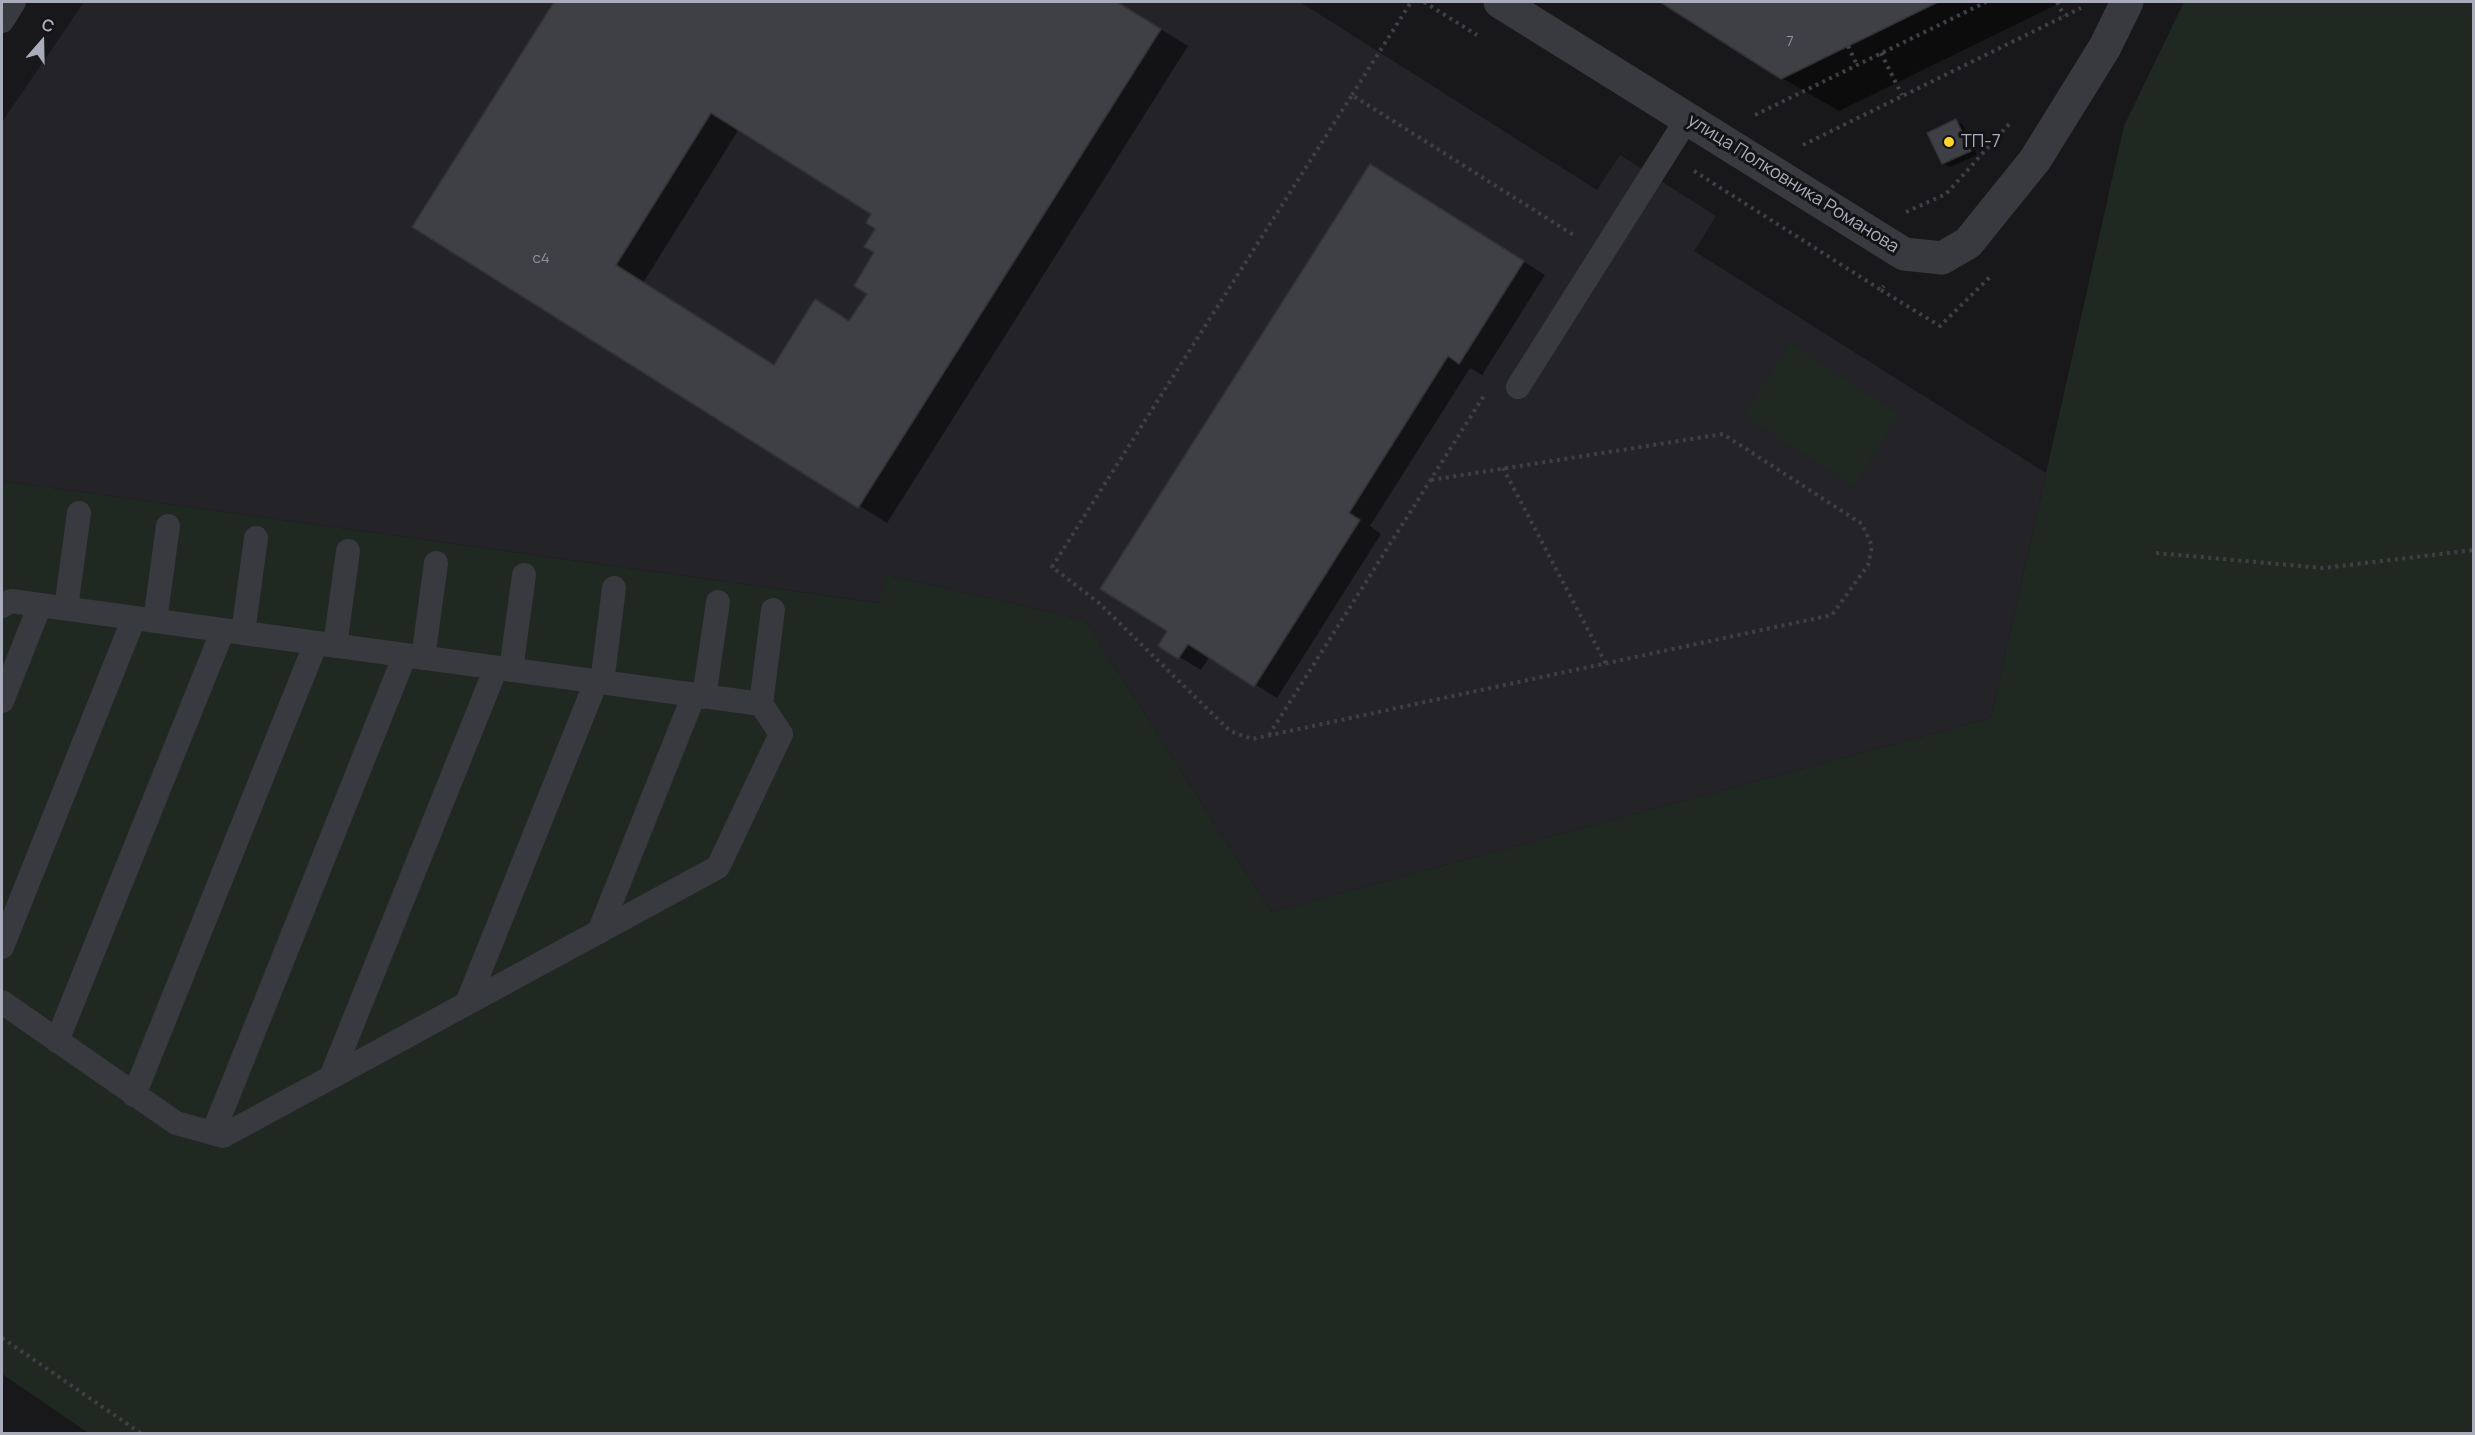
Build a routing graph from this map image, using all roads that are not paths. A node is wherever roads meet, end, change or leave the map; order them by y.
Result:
1 (14, 2) edge
2 (1500, 2) edge
3 (2100, 2) edge
4 (2127, 2) edge
5 (2, 21) edge
6 (2103, 50) junction
7 (1688, 119) junction
8 (1518, 387) road end
9 (79, 513) dead end
10 (168, 526) dead end
11 (256, 538) dead end
12 (348, 551) dead end
13 (436, 563) dead end
14 (524, 575) dead end
15 (614, 588) dead end
16 (717, 602) dead end
17 (40, 605) junction
18 (2, 606) edge
19 (66, 608) junction
20 (774, 610) dead end
21 (145, 619) junction
22 (233, 632) junction
23 (326, 644) junction
24 (414, 657) junction
25 (503, 669) junction
26 (599, 682) junction
27 (699, 696) junction
28 (2, 701) edge
29 (761, 704) junction
30 (599, 932) junction
31 (2, 947) edge
32 (2, 1002) edge
33 (467, 1003) junction
34 (57, 1041) junction
35 (331, 1077) junction
36 (134, 1095) junction
37 (213, 1133) junction

1 - 5 lane
2 - 7 street, улица Полковника Романова
3 - 6 lane
4 - 6 street, улица Полковника Романова
6 - 7 street, улица Полковника Романова
7 - 8 lane
9 - 19 lane
10 - 21 lane
11 - 22 lane
12 - 23 lane
13 - 24 lane
14 - 25 lane
15 - 26 lane
16 - 27 lane
17 - 18 lane
17 - 19 lane
17 - 28 lane
19 - 21 lane
20 - 29 lane
21 - 22 lane
21 - 31 lane
22 - 23 lane
22 - 34 lane
23 - 24 lane
23 - 36 lane
24 - 25 lane
24 - 37 lane
25 - 26 lane
25 - 35 lane
26 - 27 lane
26 - 33 lane
27 - 29 lane
27 - 30 lane
29 - 30 lane
30 - 33 lane
32 - 34 lane
33 - 35 lane
34 - 36 lane
35 - 37 lane
36 - 37 lane

